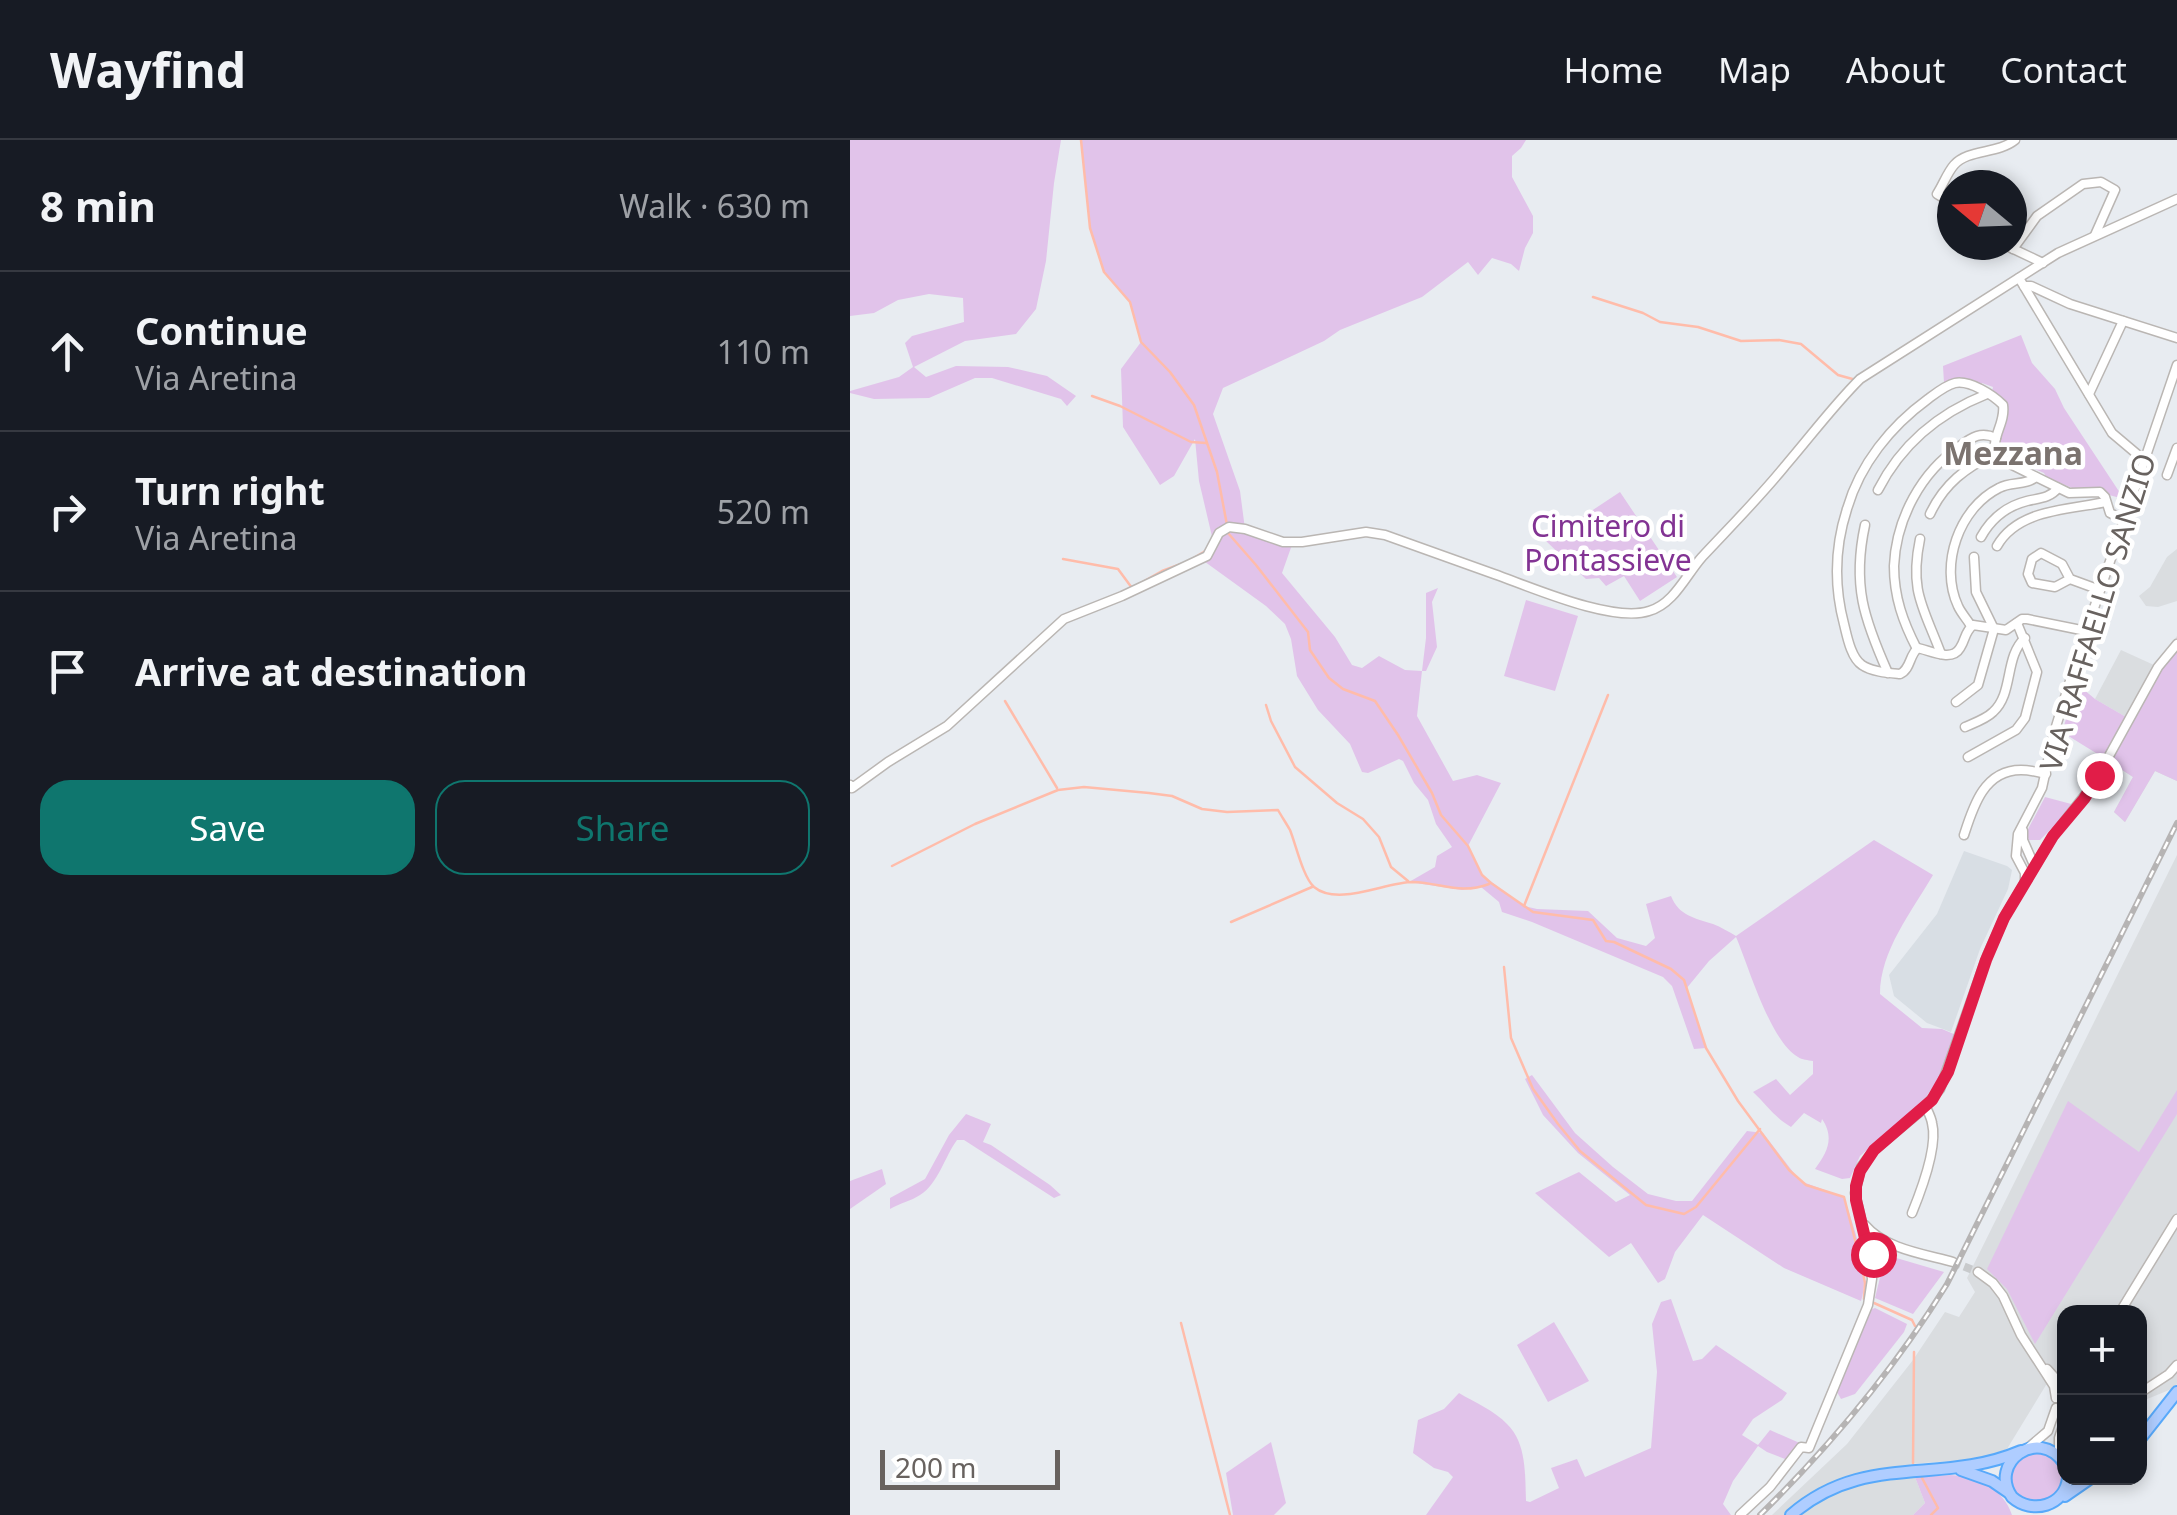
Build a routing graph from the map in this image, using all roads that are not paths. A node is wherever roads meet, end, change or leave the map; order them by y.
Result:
1 (2016, 140) edge
2 (1952, 170) edge
3 (2177, 198) edge
4 (2027, 228) edge
5 (2095, 235) junction
6 (2027, 255) edge
7 (2043, 262) junction
8 (2024, 282) junction
9 (2123, 321) junction
10 (2177, 338) edge
11 (2177, 365) edge
12 (1987, 394) junction
13 (2089, 394) junction
14 (1996, 438) junction
15 (2177, 448) edge
16 (1995, 454) junction
17 (2144, 460) junction
18 (2167, 476) dead end
19 (2036, 478) junction
20 (2058, 488) junction
21 (1878, 490) dead end
22 (2106, 502) junction
23 (1930, 514) dead end
24 (2124, 520) junction
25 (1865, 526) dead end
26 (1981, 537) dead end
27 (1920, 539) dead end
28 (1997, 546) dead end
29 (1974, 557) dead end
30 (2070, 578) junction
31 (2100, 590) junction
32 (2017, 624) junction
33 (1971, 626) junction
34 (1994, 629) junction
35 (2086, 631) junction
36 (2025, 638) junction
37 (2177, 644) edge
38 (1917, 649) junction
39 (1941, 654) junction
40 (1885, 672) junction
41 (1956, 702) dead end
42 (1964, 727) dead end
43 (1968, 757) dead end
44 (2046, 774) junction
45 (850, 785) edge
46 (2024, 826) junction
47 (2056, 832) junction
48 (1964, 835) dead end
49 (2024, 841) junction
50 (2034, 867) junction
51 (2024, 871) junction
52 (2025, 881) junction
53 (1926, 1107) junction
54 (1912, 1213) dead end
55 (2177, 1219) edge
56 (1862, 1221) junction
57 (1876, 1236) junction
58 (1887, 1242) junction
59 (1868, 1247) junction
60 (1870, 1259) junction
61 (1953, 1262) tunnel mouth
62 (1978, 1272) tunnel mouth
63 (2124, 1305) edge
64 (2039, 1362) junction
65 (2177, 1364) edge
66 (2052, 1374) junction
67 (2057, 1374) edge
68 (2057, 1380) edge
69 (2147, 1388) edge
70 (2177, 1392) edge
71 (2061, 1395) edge
72 (2056, 1403) junction
73 (2147, 1429) edge
74 (2024, 1450) junction
75 (2057, 1455) edge
76 (1955, 1469) junction
77 (2067, 1485) edge
78 (2081, 1485) edge
79 (2011, 1495) junction
80 (2051, 1507) edge
81 (1740, 1515) edge
82 (1791, 1515) edge
83 (2017, 1515) edge

1 - 2 street
3 - 5 street
4 - 5 street
5 - 7 street
6 - 7 street
7 - 8 street
8 - 9 street
8 - 13 street
8 - 45 street
9 - 10 street
9 - 13 street
11 - 17 street, VIA RAFFAELLO SANZIO
12 - 14 street
12 - 21 street
12 - 40 street
13 - 17 street
14 - 16 street
14 - 38 street
15 - 18 street
16 - 19 street
16 - 23 street
17 - 24 street, VIA RAFFAELLO SANZIO
19 - 20 street
19 - 33 street
20 - 22 street
20 - 26 street
22 - 24 street
22 - 28 street
24 - 31 street, VIA RAFFAELLO SANZIO
25 - 40 street
27 - 39 street
29 - 34 street
30 - 30 street
30 - 31 street
31 - 35 street, VIA RAFFAELLO SANZIO
32 - 34 street
32 - 35 street
32 - 36 street
33 - 34 street
33 - 39 street
34 - 41 street
35 - 44 street, VIA RAFFAELLO SANZIO
36 - 42 street
36 - 43 street
37 - 47 street
38 - 39 street
38 - 40 street
44 - 46 street, VIA RAFFAELLO SANZIO
44 - 48 street
46 - 49 street
46 - 51 street, VIA RAFFAELLO SANZIO
47 - 49 street
47 - 50 street
49 - 50 street
50 - 51 street
50 - 52 street
51 - 52 street
52 - 53 street
53 - 54 street
53 - 56 street
55 - 63 street
56 - 57 street
56 - 59 street
57 - 58 street
57 - 59 street
58 - 60 street
58 - 61 street
59 - 60 street
60 - 81 street
62 - 64 street
64 - 66 street
64 - 72 street
65 - 69 street
66 - 67 street
66 - 68 street
70 - 73 main road
71 - 72 street
72 - 74 street
74 - 75 main road
74 - 76 main road
74 - 79 main road
76 - 79 main road
76 - 82 main road
77 - 80 main road
78 - 80 main road
79 - 80 main road
79 - 83 main road

